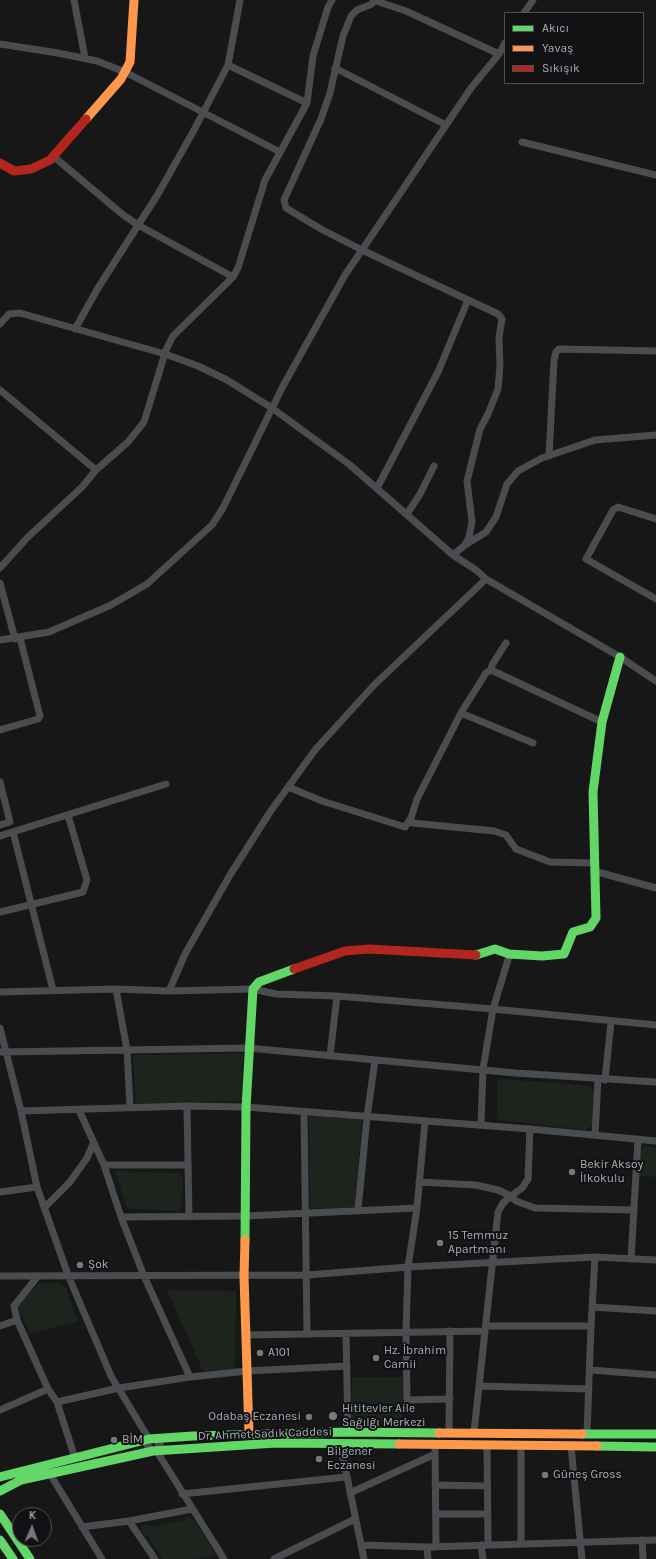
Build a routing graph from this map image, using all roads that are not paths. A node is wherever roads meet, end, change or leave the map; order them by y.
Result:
1 (74, 0) edge
2 (134, 0) edge
3 (240, 0) edge
4 (332, 0) edge
5 (374, 0) edge
6 (533, 0) edge
7 (525, 12) edge
8 (0, 44) edge
9 (504, 45) edge
10 (499, 54) junction
11 (85, 58) junction
12 (228, 64) junction
13 (335, 68) junction
14 (125, 72) junction
15 (307, 103) junction
16 (202, 113) junction
17 (446, 125) junction
18 (522, 142) dead end
19 (280, 152) junction
20 (53, 156) junction
21 (0, 163) edge
22 (656, 175) edge
23 (138, 225) junction
24 (362, 250) junction
25 (233, 277) junction
26 (468, 300) junction
27 (0, 324) edge
28 (75, 330) junction
29 (656, 351) edge
30 (165, 354) junction
31 (0, 390) edge
32 (272, 408) junction
33 (656, 435) edge
34 (549, 456) junction
35 (434, 466) dead end
36 (96, 470) junction
37 (377, 488) junction
38 (407, 514) junction
39 (656, 520) edge
40 (465, 545) junction
41 (453, 555) junction
42 (0, 568) edge
43 (486, 578) junction
44 (0, 583) edge
45 (656, 599) edge
46 (18, 638) junction
47 (0, 640) edge
48 (506, 643) dead end
49 (620, 657) junction
50 (491, 670) junction
51 (656, 681) edge
52 (461, 713) junction
53 (602, 722) junction
54 (0, 730) edge
55 (533, 743) dead end
56 (0, 782) edge
57 (166, 784) dead end
58 (288, 786) junction
59 (68, 815) junction
60 (411, 818) junction
61 (0, 825) edge
62 (13, 832) junction
63 (0, 836) edge
64 (594, 867) junction
65 (656, 885) edge
66 (31, 904) junction
67 (0, 912) edge
68 (510, 953) junction
69 (116, 989) junction
70 (253, 989) junction
71 (52, 990) junction
72 (169, 991) junction
73 (0, 992) edge
74 (337, 996) junction
75 (493, 1009) junction
76 (611, 1022) junction
77 (656, 1025) edge
78 (0, 1028) edge
79 (248, 1048) junction
80 (127, 1050) junction
81 (3, 1052) edge
82 (330, 1056) junction
83 (375, 1060) junction
84 (483, 1069) junction
85 (602, 1079) junction
86 (656, 1082) edge
87 (187, 1106) junction
88 (246, 1107) junction
89 (130, 1108) junction
90 (79, 1110) junction
91 (21, 1111) junction
92 (304, 1112) junction
93 (367, 1116) junction
94 (425, 1121) junction
95 (481, 1125) junction
96 (530, 1129) junction
97 (596, 1135) junction
98 (638, 1139) junction
99 (656, 1141) edge
100 (93, 1144) junction
101 (104, 1165) junction
102 (188, 1165) junction
103 (419, 1182) junction
104 (37, 1187) junction
105 (0, 1192) edge
106 (511, 1196) junction
107 (45, 1207) junction
108 (417, 1208) junction
109 (358, 1210) junction
110 (634, 1210) junction
111 (305, 1213) junction
112 (121, 1216) junction
113 (246, 1216) junction
114 (189, 1217) junction
115 (596, 1257) junction
116 (631, 1259) junction
117 (656, 1260) edge
118 (494, 1262) junction
119 (408, 1267) junction
120 (68, 1275) junction
121 (307, 1275) junction
122 (0, 1276) edge
123 (38, 1276) junction
124 (144, 1276) junction
125 (244, 1276) junction
126 (592, 1307) junction
127 (656, 1311) edge
128 (17, 1320) junction
129 (0, 1326) edge
130 (591, 1326) junction
131 (485, 1328) junction
132 (450, 1331) junction
133 (406, 1332) junction
134 (307, 1333) junction
135 (346, 1334) junction
136 (246, 1335) junction
137 (347, 1366) junction
138 (590, 1370) junction
139 (246, 1371) junction
140 (656, 1375) edge
141 (190, 1377) junction
142 (478, 1386) junction
143 (119, 1388) junction
144 (48, 1389) junction
145 (589, 1389) junction
146 (450, 1399) junction
147 (57, 1402) junction
148 (0, 1410) edge
149 (348, 1432) junction
150 (450, 1432) junction
151 (474, 1432) junction
152 (587, 1433) junction
153 (249, 1434) junction
154 (656, 1434) edge
155 (152, 1439) junction
156 (340, 1443) junction
157 (487, 1446) junction
158 (520, 1446) junction
159 (571, 1446) junction
160 (656, 1447) edge
161 (435, 1450) junction
162 (155, 1451) junction
163 (75, 1458) junction
164 (50, 1474) junction
165 (0, 1477) edge
166 (346, 1477) junction
167 (435, 1485) junction
168 (487, 1486) junction
169 (0, 1491) edge
170 (350, 1493) junction
171 (182, 1494) junction
172 (192, 1509) junction
173 (0, 1514) edge
174 (436, 1514) junction
175 (488, 1514) junction
176 (356, 1519) junction
177 (129, 1521) junction
178 (82, 1528) junction
179 (0, 1540) edge
180 (642, 1540) junction
181 (656, 1540) edge
182 (581, 1542) junction
183 (521, 1544) junction
184 (362, 1545) junction
185 (484, 1545) junction
186 (427, 1547) junction
187 (436, 1547) junction
188 (223, 1558) edge
189 (13, 1559) edge
190 (30, 1559) edge
191 (102, 1559) edge
192 (154, 1559) edge
193 (214, 1559) edge
194 (274, 1559) edge
195 (364, 1559) edge
196 (428, 1559) edge
197 (483, 1559) edge
198 (582, 1559) edge
199 (643, 1559) edge

1 - 11 street
2 - 14 main road
3 - 12 street
4 - 15 street
5 - 10 street
5 - 13 street
6 - 7 street
8 - 11 street
9 - 10 street
10 - 17 street
11 - 14 street
12 - 15 street
12 - 16 street
13 - 17 street
13 - 24 street
14 - 16 street
14 - 20 main road
15 - 19 street
16 - 19 street
16 - 23 street
17 - 24 street
18 - 22 street
19 - 25 street
20 - 21 main road
20 - 23 street
23 - 25 street
23 - 28 street
24 - 26 street
24 - 32 street
25 - 30 street
26 - 37 street
26 - 40 street
27 - 28 street
28 - 30 street
29 - 34 street
30 - 32 street
30 - 36 street
31 - 36 street
32 - 37 street
32 - 46 street
33 - 34 street
34 - 40 street
35 - 38 street
36 - 42 street
37 - 38 street
38 - 41 street
39 - 45 street
40 - 41 street
41 - 43 street
43 - 49 street
43 - 58 street
44 - 46 street
46 - 47 street
46 - 54 street
48 - 50 street
49 - 51 street
49 - 53 main road
50 - 52 street
50 - 53 street
52 - 55 street
52 - 60 street
53 - 64 main road
56 - 61 street
57 - 59 street
58 - 60 street
58 - 72 street
59 - 62 street
59 - 66 street
60 - 64 street
62 - 63 street
62 - 66 street
64 - 65 street
64 - 68 main road
66 - 67 street
66 - 71 street
68 - 70 main road
68 - 75 street
69 - 71 street
69 - 72 street
69 - 80 street
70 - 72 street
70 - 74 street
70 - 79 main road
71 - 73 street
74 - 75 street
74 - 82 street
75 - 76 street
75 - 84 street
76 - 77 street
76 - 85 street
78 - 81 street
79 - 80 street
79 - 82 street
79 - 88 main road
80 - 81 street
80 - 89 street
81 - 91 street
82 - 83 street
83 - 84 street
83 - 93 street
84 - 85 street
84 - 95 street
85 - 86 street
85 - 97 street
87 - 88 street
87 - 89 street
87 - 102 street
88 - 92 street
88 - 113 main road
89 - 90 street
90 - 91 street
90 - 100 street
91 - 104 street
92 - 93 street
92 - 111 street
93 - 94 street
93 - 109 street
94 - 95 street
94 - 103 street
95 - 96 street
96 - 97 street
96 - 106 street
97 - 98 street
98 - 99 street
98 - 110 street
100 - 101 street
100 - 107 street
101 - 102 street
101 - 112 street
102 - 114 street
103 - 106 street
103 - 108 street
104 - 105 street
104 - 107 street
106 - 110 street
106 - 118 street
107 - 120 street
108 - 109 street
108 - 119 street
109 - 111 street
110 - 116 street
111 - 113 street
111 - 121 street
112 - 114 street
112 - 124 street
113 - 114 street
113 - 125 main road
115 - 116 street
115 - 118 street
115 - 126 street
116 - 117 street
118 - 119 street
118 - 131 street
119 - 121 street
119 - 133 street
120 - 123 street
120 - 124 street
120 - 143 street
121 - 125 street
121 - 134 street
122 - 123 street
123 - 128 street
124 - 125 street
124 - 141 street
125 - 136 main road
126 - 127 street
126 - 130 street
128 - 129 street
128 - 144 street
130 - 131 street
130 - 138 street
131 - 132 street
131 - 142 street
132 - 133 street
132 - 146 street
133 - 135 street
133 - 146 street
134 - 135 street
134 - 136 street
135 - 137 street
136 - 139 main road
137 - 139 street
137 - 149 street
138 - 140 street
138 - 145 street
139 - 141 street
139 - 153 main road
141 - 143 street
142 - 145 street
142 - 151 street
143 - 147 street
143 - 155 street
144 - 147 street
144 - 148 street
145 - 152 street
146 - 150 street
147 - 163 street
149 - 150 main road, Dr. Ahmet Sadık Caddesi
149 - 153 main road, Dr. Ahmet Sadık Caddesi
150 - 151 main road, Dr. Ahmet Sadık Caddesi
151 - 152 main road, Dr. Ahmet Sadık Caddesi
152 - 154 main road, Dr. Ahmet Sadık Caddesi
153 - 155 main road, Dr. Ahmet Sadık Caddesi
155 - 162 street
155 - 162 street
155 - 163 main road, Dr. Ahmet Sadık Caddesi
156 - 161 main road, Dr. Ahmet Sadık Caddesi
156 - 162 main road, Dr. Ahmet Sadık Caddesi
156 - 166 street
157 - 158 main road, Dr. Ahmet Sadık Caddesi
157 - 161 main road, Dr. Ahmet Sadık Caddesi
157 - 168 street
158 - 159 main road, Dr. Ahmet Sadık Caddesi
158 - 183 street
159 - 160 main road, Dr. Ahmet Sadık Caddesi
159 - 182 street
161 - 167 street
161 - 170 street
162 - 164 main road, Dr. Ahmet Sadık Caddesi
162 - 171 street
163 - 165 main road, Dr. Ahmet Sadık Caddesi
164 - 169 main road, Dr. Ahmet Sadık Caddesi
164 - 178 street
166 - 170 street
166 - 171 street
167 - 168 street
167 - 174 street
168 - 175 street
170 - 176 street
171 - 172 street
172 - 177 street
172 - 188 street
173 - 190 main road
174 - 175 street
174 - 187 street
175 - 185 street
176 - 184 street
176 - 194 street
177 - 178 street
177 - 192 street
178 - 191 street
179 - 189 main road
180 - 181 street
180 - 182 street
180 - 199 street
182 - 183 street
182 - 198 street
183 - 185 street
184 - 186 street
184 - 195 street
185 - 187 street
185 - 197 street
186 - 187 street
186 - 196 street
188 - 193 street

